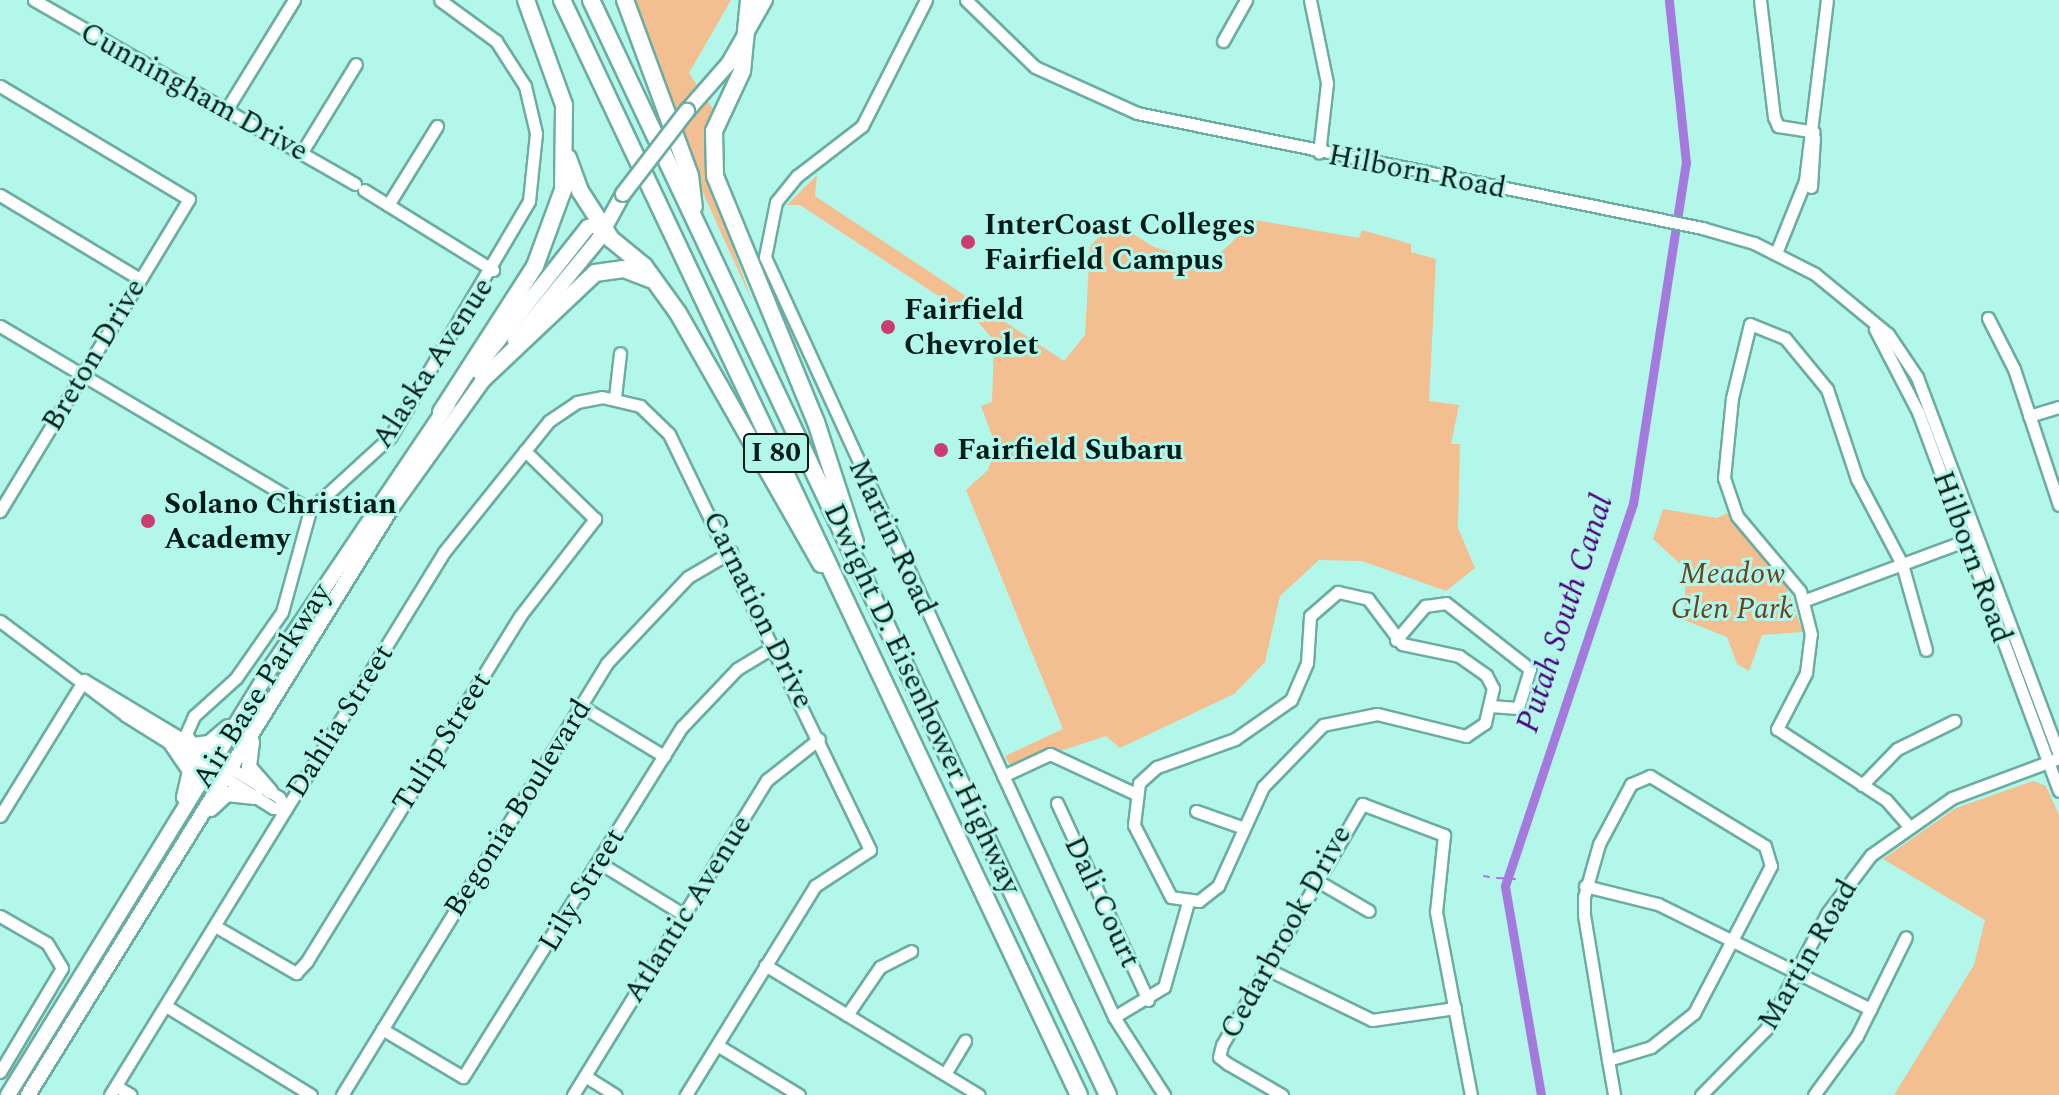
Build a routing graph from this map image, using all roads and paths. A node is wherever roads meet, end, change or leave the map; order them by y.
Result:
1 (34, 0) edge
2 (294, 0) edge
3 (440, 0) edge
4 (526, 0) edge
5 (562, 0) edge
6 (591, 0) edge
7 (625, 0) edge
8 (749, 0) edge
9 (765, 0) edge
10 (926, 0) edge
11 (966, 0) edge
12 (1246, 0) edge
13 (1310, 0) edge
14 (1760, 0) edge
15 (1827, 0) edge
16 (746, 36) junction
17 (1223, 41) dead end
18 (356, 64) dead end
19 (0, 86) edge
20 (225, 112) junction
21 (437, 126) dead end
22 (1814, 132) junction
23 (302, 152) junction
24 (1319, 153) junction
25 (568, 158) junction
26 (1815, 165) junction
27 (1805, 181) junction
28 (0, 195) edge
29 (388, 205) junction
30 (1798, 207) junction
31 (696, 221) junction
32 (601, 224) junction
33 (1776, 253) junction
34 (493, 270) junction
35 (140, 279) junction
36 (658, 283) junction
37 (1988, 318) dead end
38 (0, 326) edge
39 (620, 353) dead end
40 (83, 375) junction
41 (483, 379) junction
42 (615, 397) junction
43 (2059, 407) edge
44 (441, 412) junction
45 (2029, 416) junction
46 (525, 451) junction
47 (2059, 505) edge
48 (310, 510) junction
49 (0, 511) edge
50 (1971, 538) junction
51 (731, 552) junction
52 (1902, 564) junction
53 (863, 575) junction
54 (841, 589) junction
55 (1803, 601) junction
56 (0, 621) edge
57 (1396, 640) junction
58 (775, 646) junction
59 (1926, 650) dead end
60 (84, 680) junction
61 (581, 706) junction
62 (1490, 706) junction
63 (241, 716) junction
64 (1954, 721) dead end
65 (256, 726) junction
66 (819, 739) junction
67 (171, 743) junction
68 (193, 745) junction
69 (664, 756) junction
70 (2056, 758) edge
71 (213, 762) junction
72 (227, 771) junction
73 (1003, 776) junction
74 (1862, 785) junction
75 (2059, 791) edge
76 (1134, 793) junction
77 (263, 794) junction
78 (1057, 803) dead end
79 (286, 809) junction
80 (1196, 811) dead end
81 (0, 816) edge
82 (1907, 824) junction
83 (1244, 828) junction
84 (187, 836) junction
85 (598, 862) junction
86 (143, 875) junction
87 (1316, 880) junction
88 (1585, 886) junction
89 (1188, 902) junction
90 (1369, 911) dead end
91 (684, 915) junction
92 (0, 916) edge
93 (215, 926) junction
94 (1906, 937) dead end
95 (1733, 941) junction
96 (911, 951) dead end
97 (765, 965) junction
98 (1265, 968) junction
99 (1798, 974) junction
100 (1148, 1000) junction
101 (166, 1006) junction
102 (1455, 1008) junction
103 (1870, 1009) junction
104 (847, 1015) junction
105 (1114, 1017) junction
106 (382, 1029) junction
107 (965, 1041) dead end
108 (717, 1045) junction
109 (1608, 1060) junction
110 (0, 1072) edge
111 (945, 1074) junction
112 (585, 1076) junction
113 (113, 1090) edge
114 (8, 1095) edge
115 (28, 1095) edge
116 (131, 1095) edge
117 (311, 1095) edge
118 (342, 1095) edge
119 (573, 1095) edge
120 (616, 1095) edge
121 (686, 1095) edge
122 (799, 1095) edge
123 (979, 1095) edge
124 (1079, 1095) edge
125 (1108, 1095) edge
126 (1164, 1095) edge
127 (1282, 1095) edge
128 (1471, 1095) edge
129 (1614, 1095) edge
130 (1701, 1095) edge
131 (1814, 1095) edge

1 - 20 street, Cunningham Drive
2 - 20 street
3 - 34 street, Alaska Avenue
4 - 25 highway
5 - 54 highway, Dwight D. Eisenhower Highway / I 80
6 - 31 highway, Dwight D. Eisenhower Highway / I 80
7 - 31 highway
8 - 16 highway
9 - 16 main road, Air Base Parkway
10 - 73 street, Martin Road
11 - 24 street, Hilborn Road
12 - 17 street
13 - 24 street
14 - 22 street
15 - 22 street
16 - 32 main road, Air Base Parkway, bridge
16 - 53 highway
18 - 23 street
19 - 35 street, Breton Drive
20 - 23 street, Cunningham Drive
21 - 29 street
22 - 26 street
22 - 27 street
23 - 29 street, Cunningham Drive
24 - 33 street, Hilborn Road
25 - 32 highway
25 - 44 highway
26 - 27 street
26 - 30 street
27 - 30 street
28 - 35 street
29 - 34 street, Cunningham Drive
30 - 33 street
31 - 53 highway, Dwight D. Eisenhower Highway / I 80
32 - 36 highway
32 - 41 main road, Air Base Parkway
32 - 44 main road, Air Base Parkway
33 - 50 street, Hilborn Road
34 - 48 street, Alaska Avenue
35 - 40 street, Breton Drive
36 - 41 highway
36 - 54 highway
37 - 45 street
38 - 40 street
39 - 42 street
40 - 48 street
40 - 49 street, Breton Drive
41 - 65 main road, Air Base Parkway
42 - 46 street, Dahlia Street
42 - 51 street, Carnation Drive
43 - 45 street
44 - 63 main road, Air Base Parkway
45 - 47 street
46 - 79 street, Dahlia Street
46 - 93 street, Tulip Street
48 - 68 street
50 - 52 street
50 - 70 street, Hilborn Road
51 - 58 street, Carnation Drive
51 - 61 street, Begonia Boulevard
52 - 55 street
52 - 55 street
52 - 59 street
53 - 125 highway, Dwight D. Eisenhower Highway / I 80
54 - 124 highway, Dwight D. Eisenhower Highway / I 80
55 - 74 street
56 - 60 street
57 - 62 street
57 - 62 street
57 - 76 street
58 - 66 street, Carnation Drive
58 - 69 street, Lily Street
60 - 67 street
60 - 68 street
60 - 81 street
61 - 69 street
61 - 106 street, Begonia Boulevard
62 - 83 street
63 - 68 main road
63 - 71 main road, Air Base Parkway
64 - 74 street
65 - 72 main road, Air Base Parkway
65 - 77 main road
66 - 91 street, Atlantic Avenue
66 - 97 street, Carnation Drive
67 - 71 street
67 - 86 main road
68 - 71 street
69 - 85 street, Lily Street
70 - 75 street, Hilborn Road
70 - 82 street, Martin Road
71 - 72 street
71 - 86 main road, Air Base Parkway
72 - 77 street
72 - 84 main road, Air Base Parkway
73 - 76 street
73 - 105 street, Martin Road
74 - 82 street
76 - 89 street
77 - 79 street
77 - 84 main road
78 - 100 street, Dali Court
79 - 93 street, Dahlia Street
80 - 83 street
82 - 99 street, Martin Road
83 - 89 street
84 - 115 main road, Air Base Parkway
85 - 91 street
85 - 106 street, Lily Street
86 - 114 main road, Air Base Parkway
87 - 90 street
87 - 98 street, Cedarbrook Drive
87 - 102 street, Cedarbrook Drive
88 - 95 street
88 - 95 street
88 - 109 street
89 - 100 street
91 - 112 street, Atlantic Avenue
92 - 110 street
93 - 101 street, Dahlia Street
94 - 103 street
95 - 99 street
95 - 109 street
96 - 104 street
97 - 104 street
97 - 108 street
98 - 102 street
98 - 127 street, Cedarbrook Drive
99 - 103 street
99 - 130 street, Martin Road
100 - 105 street
101 - 113 street, Dahlia Street
101 - 117 street
102 - 128 street
103 - 131 street
104 - 111 street
105 - 126 street, Martin Road
106 - 118 street, Begonia Boulevard
107 - 111 street
108 - 121 street
108 - 122 street
109 - 129 street
111 - 123 street
112 - 119 street, Atlantic Avenue
112 - 120 street
113 - 116 street

